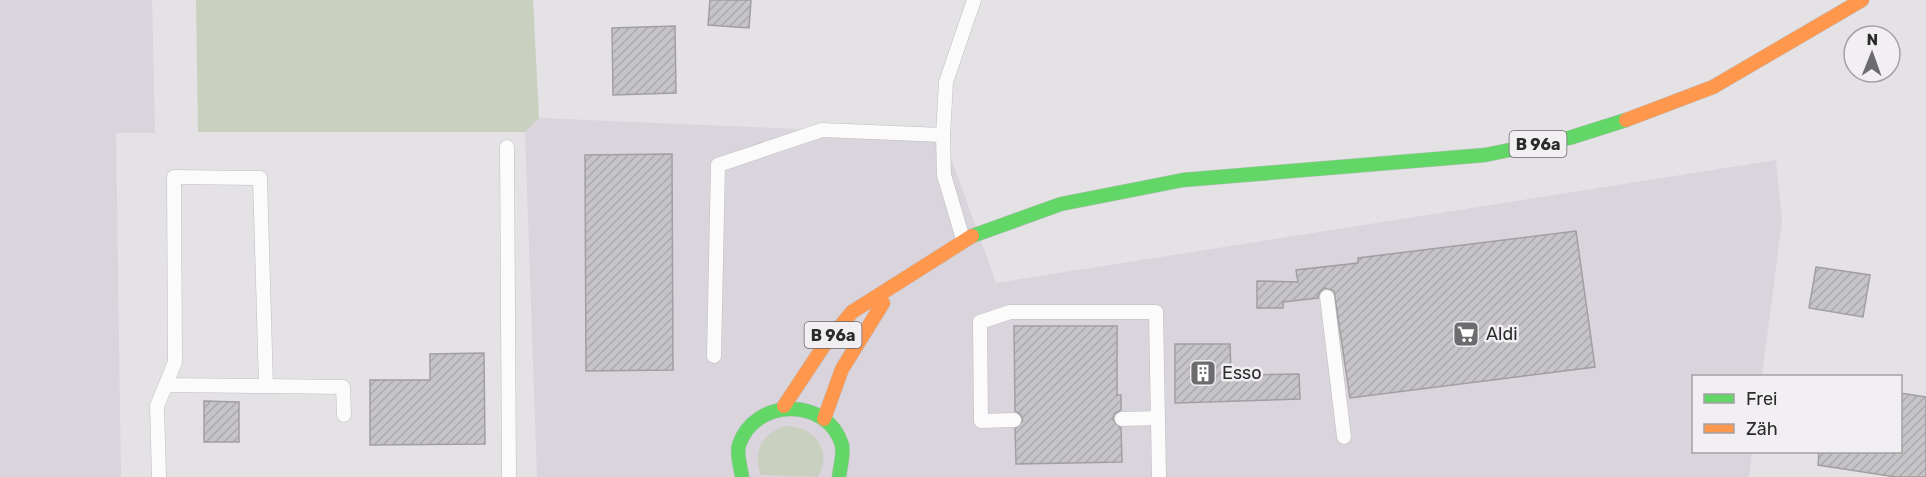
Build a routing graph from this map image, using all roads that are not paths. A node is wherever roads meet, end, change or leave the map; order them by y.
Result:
1 (974, 0) edge
2 (1862, 0) edge
3 (942, 135) junction
4 (507, 147) dead end
5 (963, 239) junction
6 (898, 280) junction
7 (1327, 297) dead end
8 (714, 356) dead end
9 (166, 385) junction
10 (266, 386) junction
11 (784, 406) junction
12 (344, 415) dead end
13 (824, 418) junction
14 (1158, 418) junction
15 (1122, 419) dead end
16 (1014, 420) dead end
17 (1344, 437) dead end
18 (737, 475) edge
19 (842, 476) edge
20 (159, 477) edge
21 (509, 477) edge
22 (1159, 477) edge

1 - 3 lane
2 - 5 main road, B 96a
3 - 5 lane
3 - 8 lane
4 - 21 lane
5 - 6 main road, B 96a
6 - 11 main road, B 96a
6 - 13 main road, B 96a
7 - 17 lane
9 - 10 lane
9 - 10 lane
9 - 20 lane
10 - 12 lane
11 - 13 main road
11 - 18 main road
13 - 19 main road
14 - 15 lane
14 - 16 lane
14 - 22 lane

